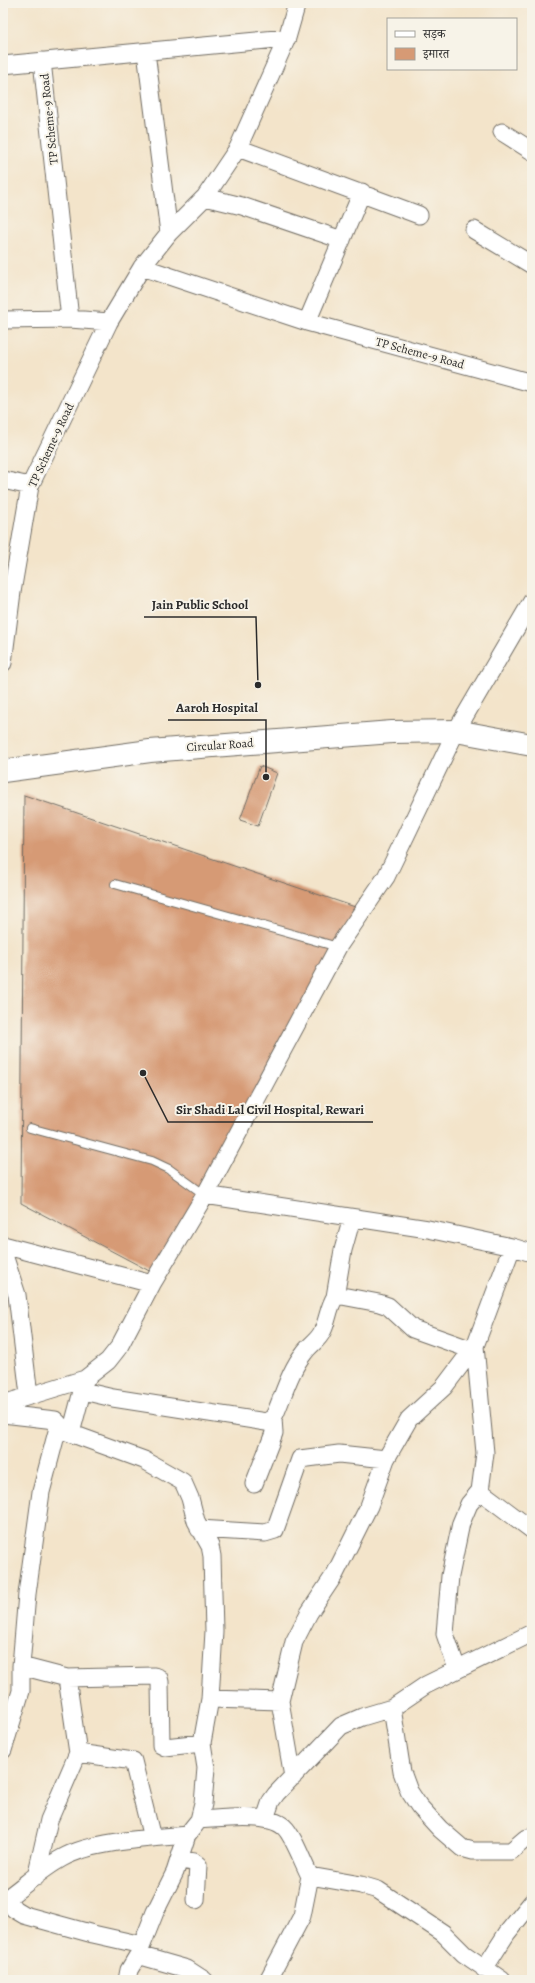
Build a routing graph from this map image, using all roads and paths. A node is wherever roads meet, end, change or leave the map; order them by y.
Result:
1 (296, 3) edge
2 (287, 38) junction
3 (146, 52) junction
4 (42, 61) junction
5 (3, 65) edge
6 (502, 132) dead end
7 (238, 148) junction
8 (532, 151) edge
9 (362, 192) junction
10 (205, 197) junction
11 (419, 214) dead end
12 (474, 230) dead end
13 (169, 233) junction
14 (342, 240) junction
15 (532, 265) edge
16 (142, 267) junction
17 (70, 319) junction
18 (3, 320) edge
19 (109, 322) junction
20 (307, 322) junction
21 (532, 383) edge
22 (3, 480) edge
23 (30, 486) junction
24 (532, 601) edge
25 (3, 663) edge
26 (456, 731) junction
27 (532, 746) edge
28 (3, 771) edge
29 (115, 884) dead end
30 (338, 947) junction
31 (30, 1128) dead end
32 (205, 1195) junction
33 (352, 1218) junction
34 (3, 1245) edge
35 (512, 1247) junction
36 (3, 1252) edge
37 (532, 1253) edge
38 (152, 1284) junction
39 (335, 1297) junction
40 (473, 1348) junction
41 (84, 1385) junction
42 (29, 1395) junction
43 (4, 1408) edge
44 (273, 1418) junction
45 (65, 1431) junction
46 (386, 1459) junction
47 (254, 1484) dead end
48 (480, 1491) junction
49 (199, 1529) junction
50 (532, 1530) edge
51 (532, 1633) edge
52 (21, 1666) junction
53 (457, 1669) junction
54 (67, 1678) junction
55 (210, 1699) junction
56 (280, 1700) junction
57 (392, 1708) junction
58 (202, 1743) junction
59 (3, 1750) edge
60 (78, 1753) junction
61 (293, 1777) junction
62 (265, 1819) junction
63 (199, 1820) junction
64 (187, 1835) junction
65 (532, 1837) edge
66 (152, 1838) junction
67 (180, 1860) junction
68 (310, 1876) junction
69 (36, 1877) junction
70 (5, 1898) edge
71 (196, 1900) dead end
72 (532, 1902) edge
73 (140, 1950) junction
74 (491, 1975) edge
75 (126, 1980) edge
76 (204, 1980) edge
77 (268, 1980) edge

1 - 2 street, TP Scheme-9 Road
2 - 3 street, TP Scheme-9 Road
2 - 7 street, TP Scheme-9 Road
3 - 4 street, TP Scheme-9 Road
3 - 13 street
4 - 5 street, TP Scheme-9 Road
4 - 17 street, TP Scheme-9 Road
6 - 8 street
7 - 9 street
7 - 10 street, TP Scheme-9 Road
9 - 11 street
9 - 14 street
10 - 13 street, TP Scheme-9 Road
10 - 14 street
12 - 15 street
13 - 16 street, TP Scheme-9 Road
14 - 20 street
16 - 19 street, TP Scheme-9 Road
16 - 20 street, TP Scheme-9 Road
17 - 18 street
17 - 19 street
19 - 23 street, TP Scheme-9 Road
20 - 21 street, TP Scheme-9 Road
22 - 23 street
23 - 25 street, TP Scheme-9 Road
24 - 26 street
26 - 27 main road, Circular Road
26 - 28 main road, Circular Road
26 - 30 street
29 - 30 lane
30 - 32 street
31 - 32 lane
32 - 33 street
32 - 38 street
33 - 35 street
33 - 39 street
34 - 38 street
35 - 37 street
35 - 40 street
36 - 42 street
38 - 41 street
39 - 40 street
39 - 44 street
40 - 46 street
40 - 48 street
41 - 42 street
41 - 44 street
41 - 45 street
42 - 43 street
43 - 45 street
44 - 47 street
45 - 49 street
45 - 52 street
46 - 49 street
46 - 56 street
48 - 50 street
48 - 53 street
49 - 55 street
51 - 53 street
52 - 54 street
52 - 59 street
53 - 57 street
54 - 58 street
54 - 60 street
55 - 56 street
55 - 58 street
56 - 61 street
57 - 61 street
57 - 65 street
58 - 63 street
60 - 66 street
60 - 69 street
61 - 62 street
62 - 63 street
62 - 68 street
63 - 64 street
64 - 66 street
64 - 67 street
66 - 69 street
67 - 71 street
67 - 73 street
68 - 74 street
68 - 77 street
69 - 70 street
70 - 73 street
72 - 74 street
73 - 75 street
73 - 76 street

